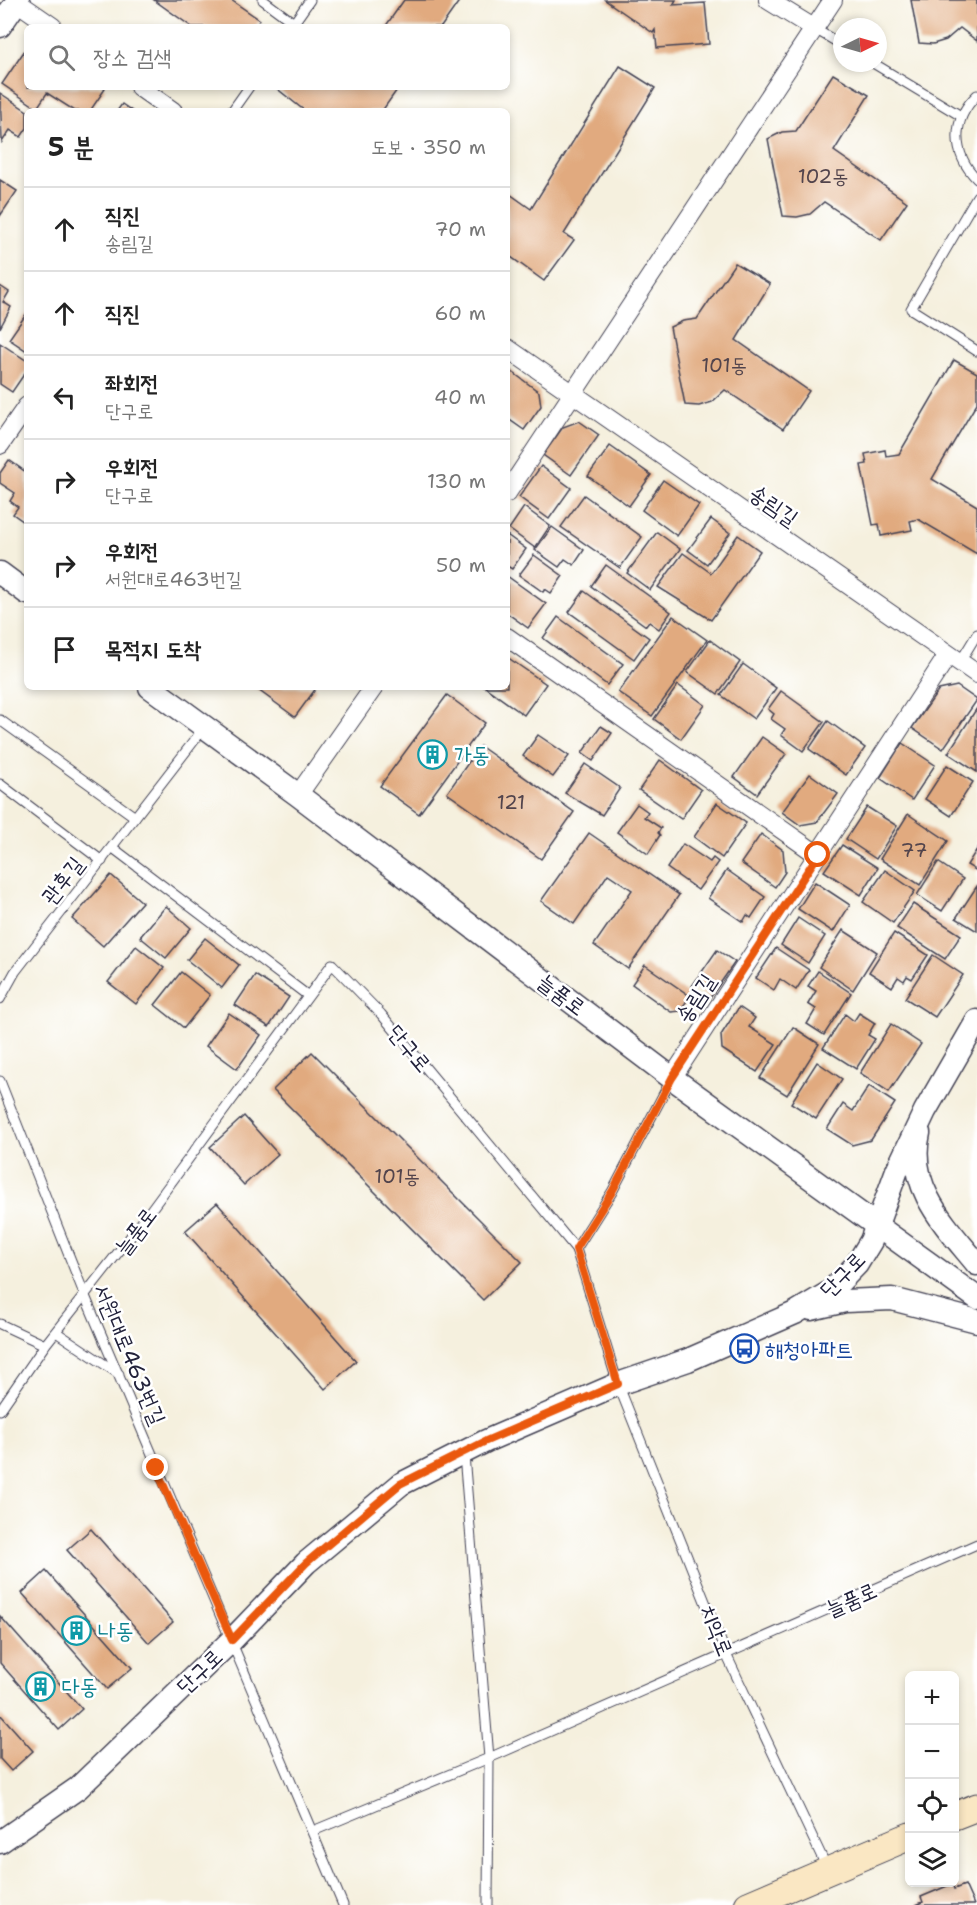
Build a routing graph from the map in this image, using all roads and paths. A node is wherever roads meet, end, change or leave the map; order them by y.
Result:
1 (263, 0) edge
2 (310, 0) edge
3 (768, 0) edge
4 (833, 0) edge
5 (17, 1) edge
6 (49, 24) edge
7 (291, 24) edge
8 (293, 24) edge
9 (0, 26) edge
10 (815, 29) junction
11 (833, 40) edge
12 (887, 71) edge
13 (143, 90) edge
14 (247, 90) edge
15 (977, 95) edge
16 (169, 108) edge
17 (234, 108) edge
18 (962, 116) junction
19 (977, 179) edge
20 (977, 196) edge
21 (510, 350) edge
22 (977, 351) edge
23 (572, 394) junction
24 (24, 410) edge
25 (0, 445) edge
26 (510, 488) edge
27 (0, 573) edge
28 (24, 591) edge
29 (977, 634) edge
30 (510, 639) edge
31 (954, 658) junction
32 (977, 674) edge
33 (154, 690) edge
34 (372, 690) edge
35 (0, 720) edge
36 (204, 728) junction
37 (0, 784) edge
38 (298, 795) junction
39 (135, 817) junction
40 (113, 848) junction
41 (818, 855) junction
42 (102, 861) junction
43 (332, 964) joint
44 (307, 995) junction
45 (0, 999) edge
46 (977, 1021) edge
47 (672, 1078) junction
48 (0, 1082) edge
49 (925, 1111) junction
50 (876, 1224) junction
51 (576, 1249) junction
52 (977, 1264) edge
53 (85, 1296) junction
54 (977, 1298) edge
55 (795, 1313) junction
56 (977, 1321) edge
57 (0, 1324) edge
58 (56, 1332) junction
59 (45, 1345) junction
60 (119, 1374) junction
61 (618, 1384) junction
62 (0, 1410) edge
63 (464, 1452) junction
64 (977, 1545) edge
65 (232, 1640) junction
66 (726, 1654) junction
67 (489, 1758) junction
68 (977, 1807) edge
69 (959, 1814) edge
70 (313, 1831) junction
71 (905, 1838) edge
72 (0, 1842) edge
73 (828, 1870) junction
74 (343, 1905) edge
75 (488, 1905) edge
76 (748, 1905) edge

1 - 7 lane
2 - 8 lane
3 - 10 street
4 - 10 street
5 - 6 street
5 - 9 street
10 - 11 lane
10 - 23 street
12 - 18 lane
13 - 16 street
14 - 17 lane
15 - 18 lane
18 - 19 lane
20 - 22 lane
21 - 23 street, 송림길
23 - 26 street
23 - 31 street, 송림길
24 - 25 street
27 - 28 street
29 - 31 lane
30 - 41 street
31 - 32 street, 송림길
31 - 41 street, 송림길
33 - 36 street, 늘품로
34 - 38 street
35 - 39 lane
36 - 38 street, 늘품로
36 - 39 lane, 관후길
37 - 42 lane, 관후길
38 - 47 street, 늘품로
39 - 40 lane, 관후길
40 - 42 lane, 관후길
40 - 44 lane
41 - 47 street, 송림길
42 - 45 lane, 관후길
43 - 44 lane, 늘품로
43 - 51 lane, 단구로
44 - 53 lane, 늘품로
46 - 49 street, 단구로
47 - 50 street, 늘품로
47 - 51 lane
48 - 53 lane, 서원대로463번길
49 - 50 street, 단구로
49 - 52 street
50 - 54 street, 늘품로
50 - 55 street, 단구로
51 - 61 lane, 단구로
53 - 58 lane, 늘품로
53 - 60 lane, 서원대로463번길
55 - 56 street
55 - 61 street, 단구로
57 - 59 lane
58 - 59 lane, 늘품로
58 - 60 lane
59 - 62 lane, 늘품로
60 - 65 lane, 서원대로463번길
61 - 63 street, 단구로
61 - 66 lane, 치악로
63 - 65 street, 단구로
63 - 67 lane
64 - 66 lane, 늘품로
65 - 70 lane
65 - 72 street, 단구로
66 - 67 lane, 늘품로
66 - 73 lane, 치악로
67 - 70 lane, 늘품로
67 - 75 lane
68 - 69 main road
70 - 74 lane
71 - 73 main road
73 - 76 main road

